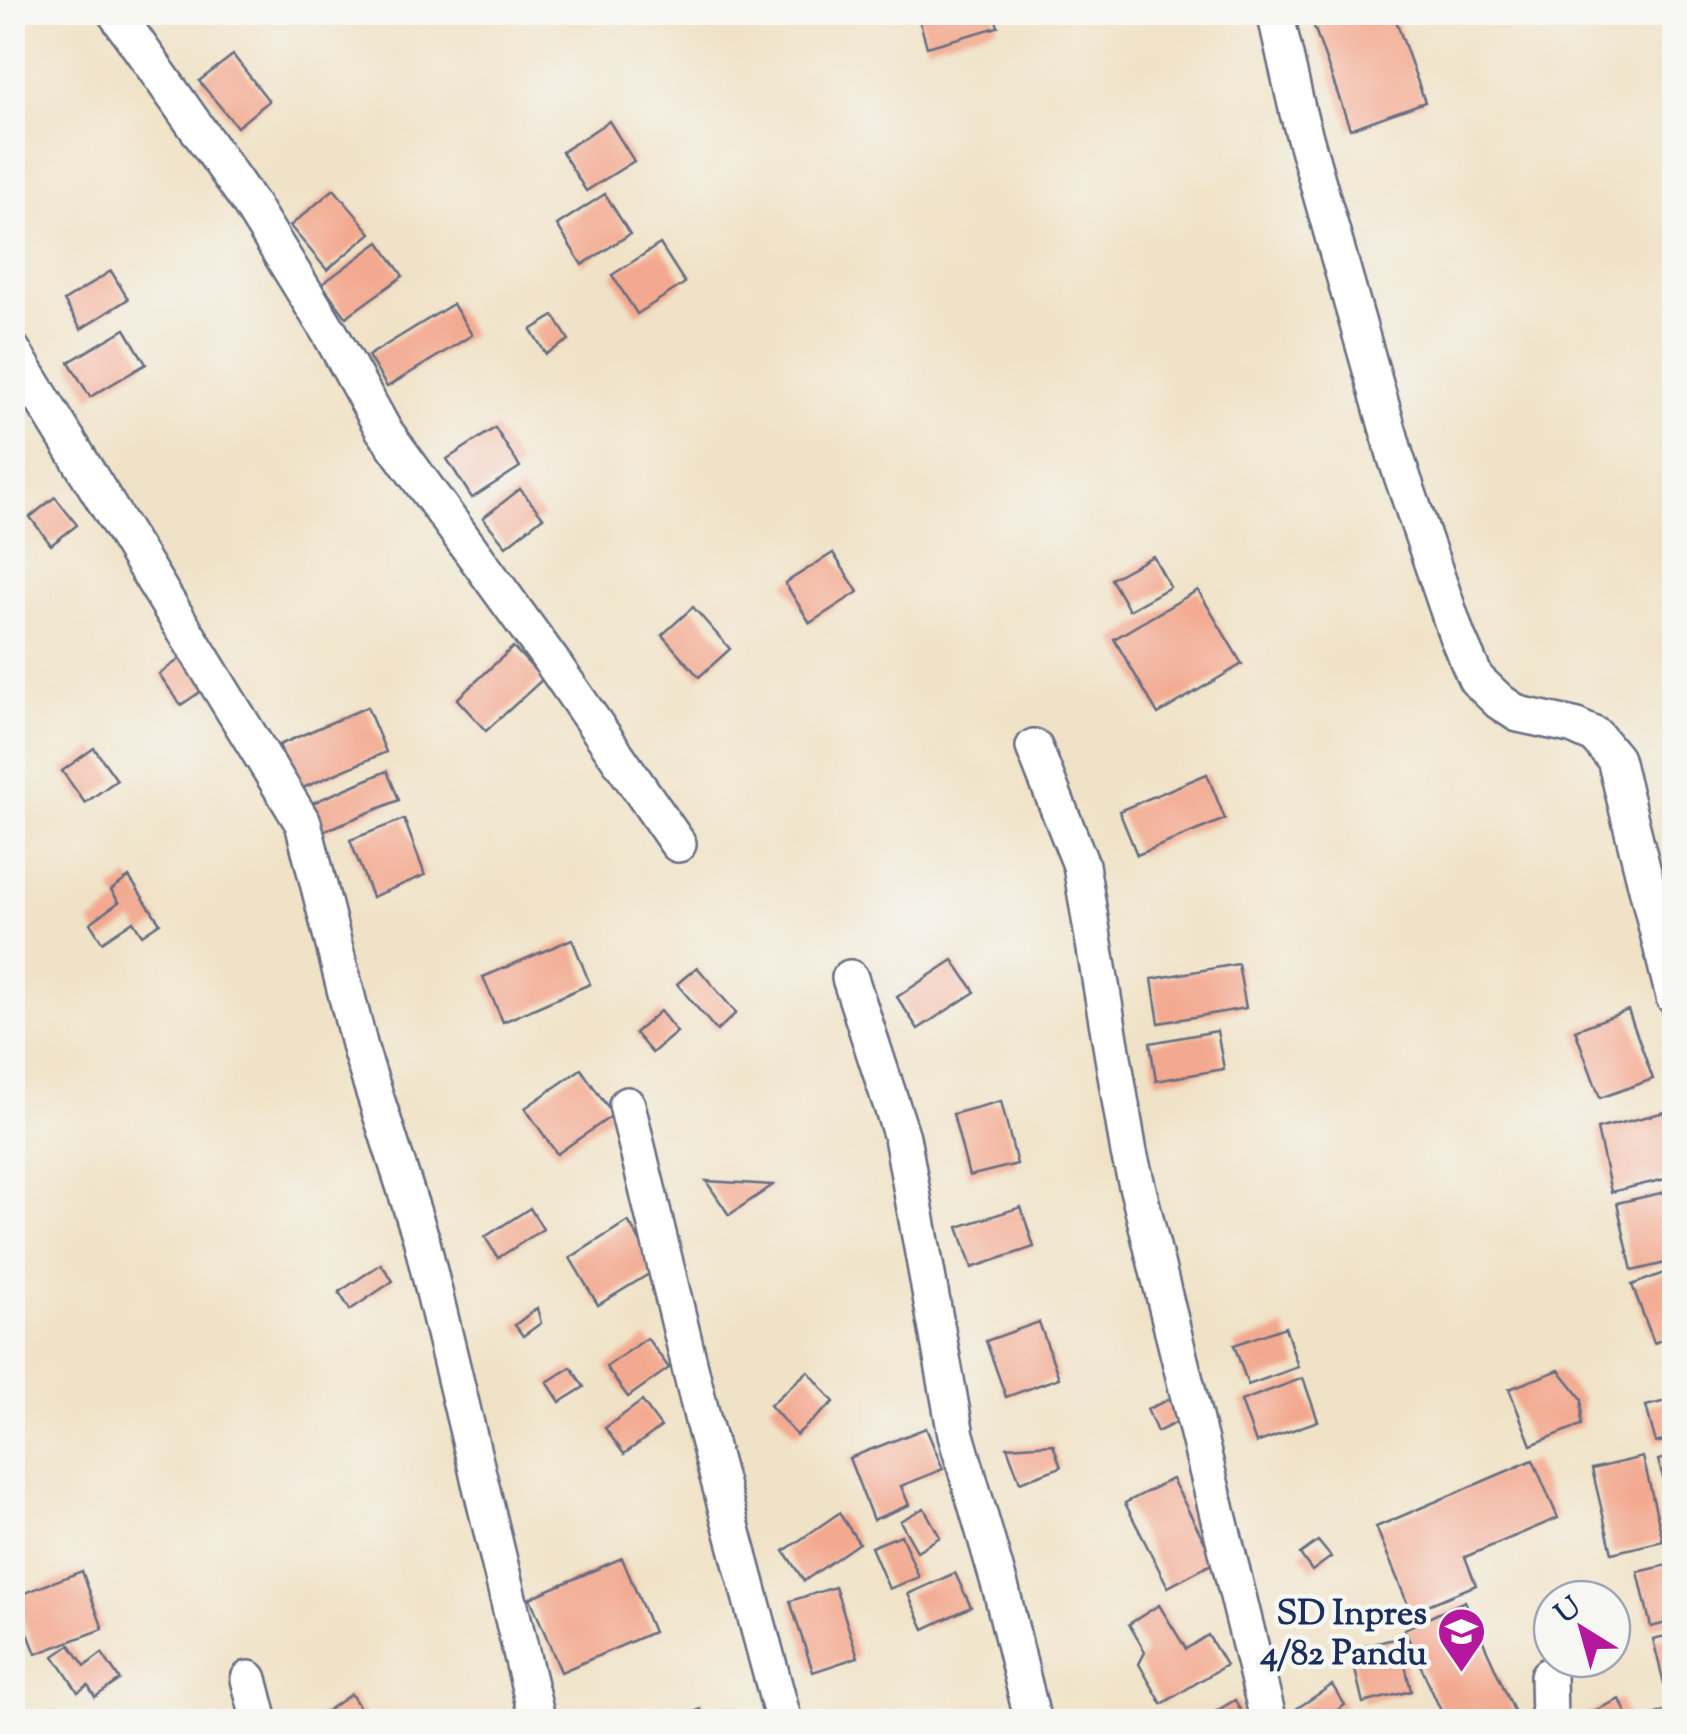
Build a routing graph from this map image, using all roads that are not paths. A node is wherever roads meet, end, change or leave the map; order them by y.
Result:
1 (115, 12) edge
2 (1275, 12) edge
3 (12, 350) edge
4 (1034, 746) dead end
5 (678, 844) dead end
6 (850, 978) dead end
7 (1674, 997) edge
8 (627, 1104) dead end
9 (249, 1679) dead end
10 (1548, 1679) edge
11 (260, 1722) edge
12 (538, 1722) edge
13 (784, 1722) edge
14 (1034, 1722) edge
15 (1269, 1722) edge
16 (1549, 1722) edge

1 - 5 street
2 - 7 street
3 - 12 street
4 - 15 street
6 - 14 street
8 - 13 street
9 - 11 street
10 - 16 street

